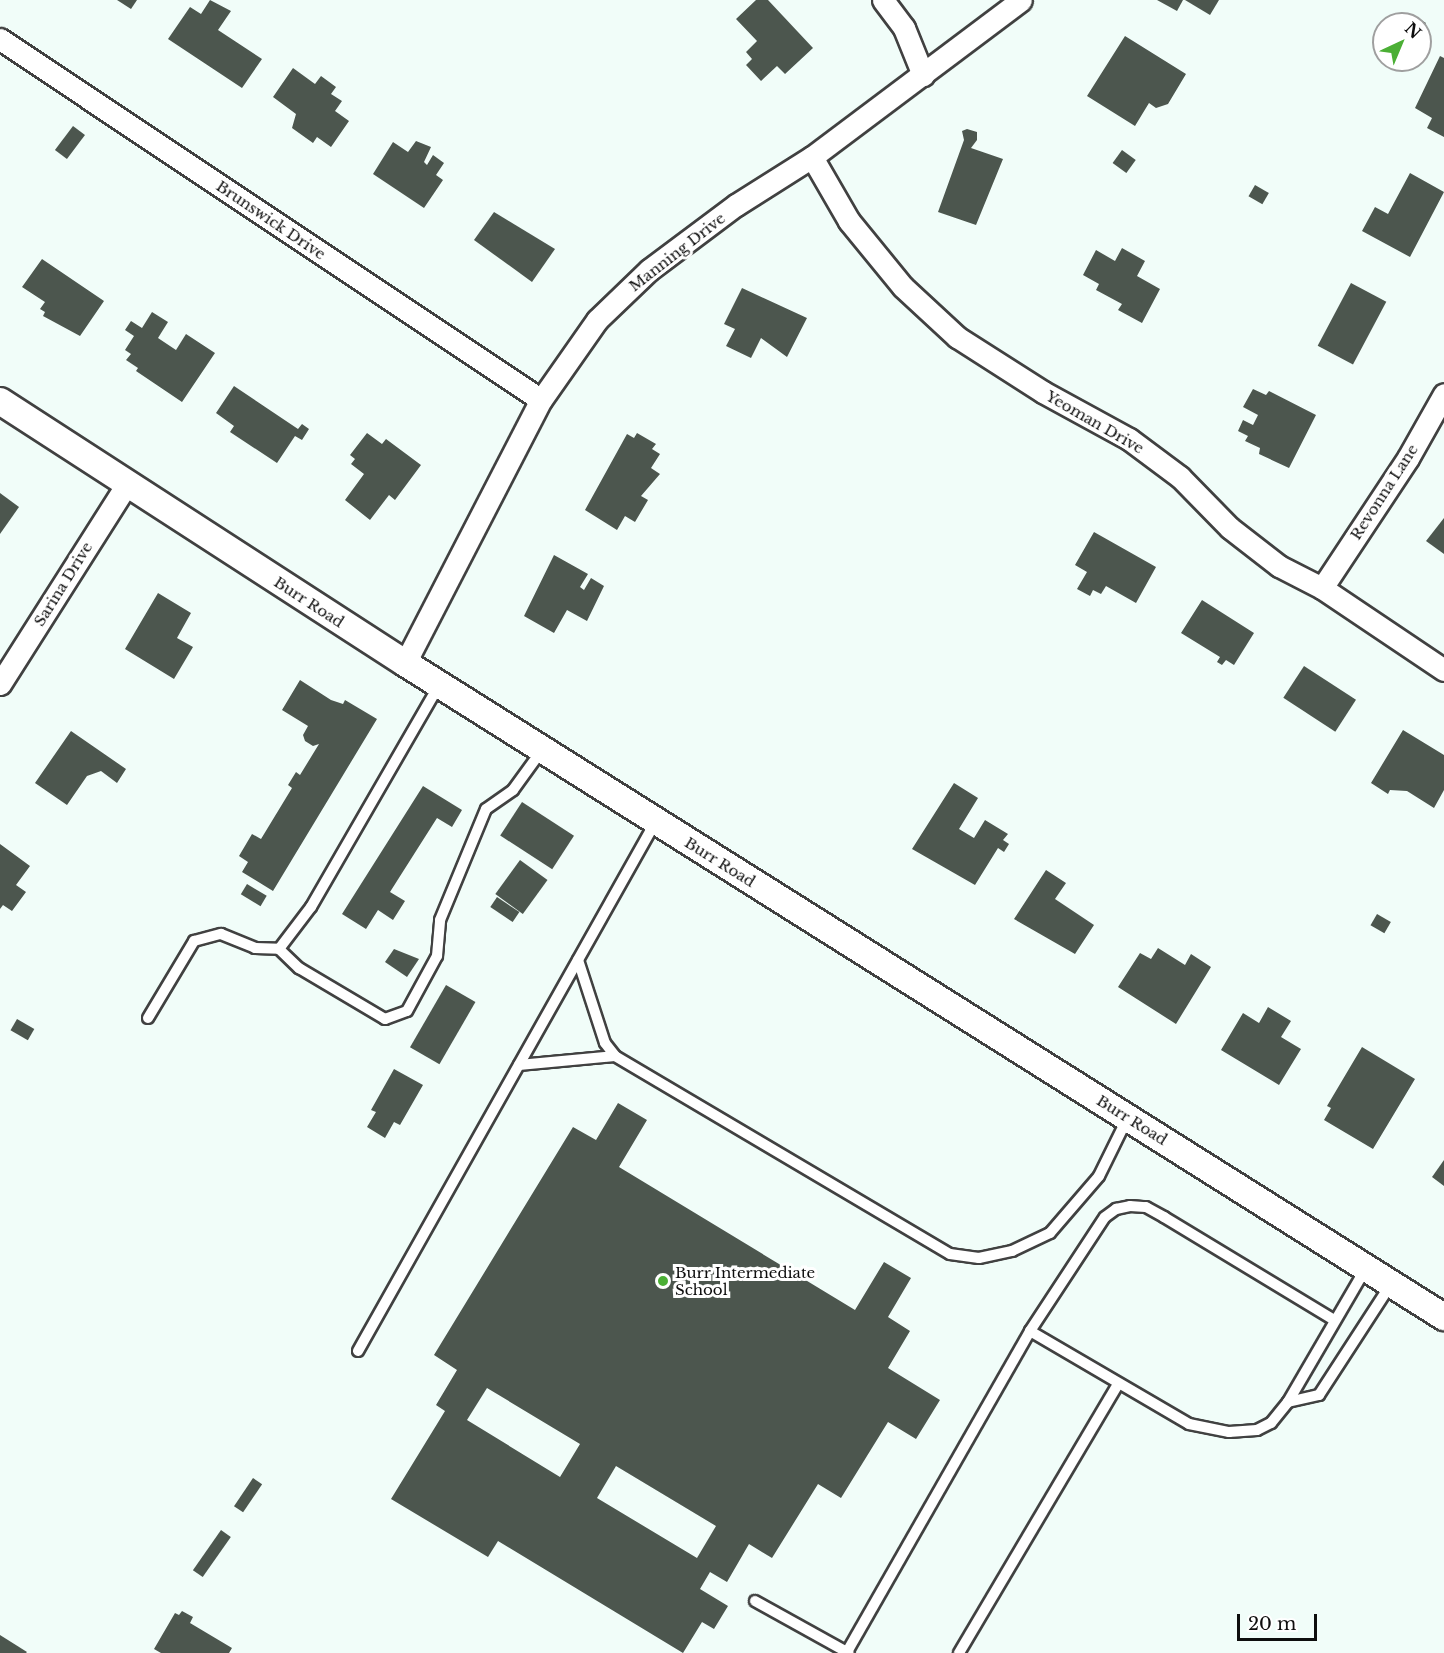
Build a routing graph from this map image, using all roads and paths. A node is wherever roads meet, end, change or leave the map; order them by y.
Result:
1 (883, 0) edge
2 (1021, 0) edge
3 (0, 39) edge
4 (923, 75) junction
5 (812, 157) junction
6 (1444, 394) edge
7 (541, 400) junction
8 (0, 401) edge
9 (127, 484) junction
10 (1322, 588) junction
11 (405, 663) junction
12 (1444, 670) edge
13 (0, 684) edge
14 (439, 685) junction
15 (542, 750) junction
16 (656, 821) junction
17 (279, 949) junction
18 (578, 960) junction
19 (148, 1018) dead end
20 (615, 1056) junction
21 (519, 1065) junction
22 (1127, 1118) junction
23 (1366, 1268) junction
24 (1391, 1283) junction
25 (1444, 1317) edge
26 (1334, 1320) junction
27 (1030, 1331) junction
28 (358, 1351) dead end
29 (1118, 1384) junction
30 (1288, 1402) junction
31 (755, 1601) dead end
32 (848, 1652) edge
33 (959, 1653) edge

1 - 4 street
2 - 4 street, Manning Drive
3 - 7 street, Brunswick Drive
4 - 5 street, Manning Drive
5 - 7 street, Manning Drive
5 - 10 street, Yeoman Drive
6 - 10 street, Revonna Lane
7 - 11 street, Manning Drive
8 - 9 street, Burr Road
9 - 11 street, Burr Road
9 - 13 street, Sarina Drive
10 - 12 street, Yeoman Drive
11 - 14 street, Burr Road
14 - 15 street, Burr Road
14 - 17 lane
15 - 16 street, Burr Road
15 - 17 lane
16 - 18 lane
16 - 22 street, Burr Road
17 - 19 lane
18 - 20 lane
18 - 21 lane
20 - 21 lane
20 - 22 lane
21 - 28 lane
22 - 23 street, Burr Road
23 - 24 street, Burr Road
23 - 26 lane
24 - 25 street, Burr Road
24 - 30 lane
26 - 27 lane
26 - 30 lane
27 - 29 lane
27 - 32 lane
29 - 30 lane
29 - 33 lane
31 - 32 lane

